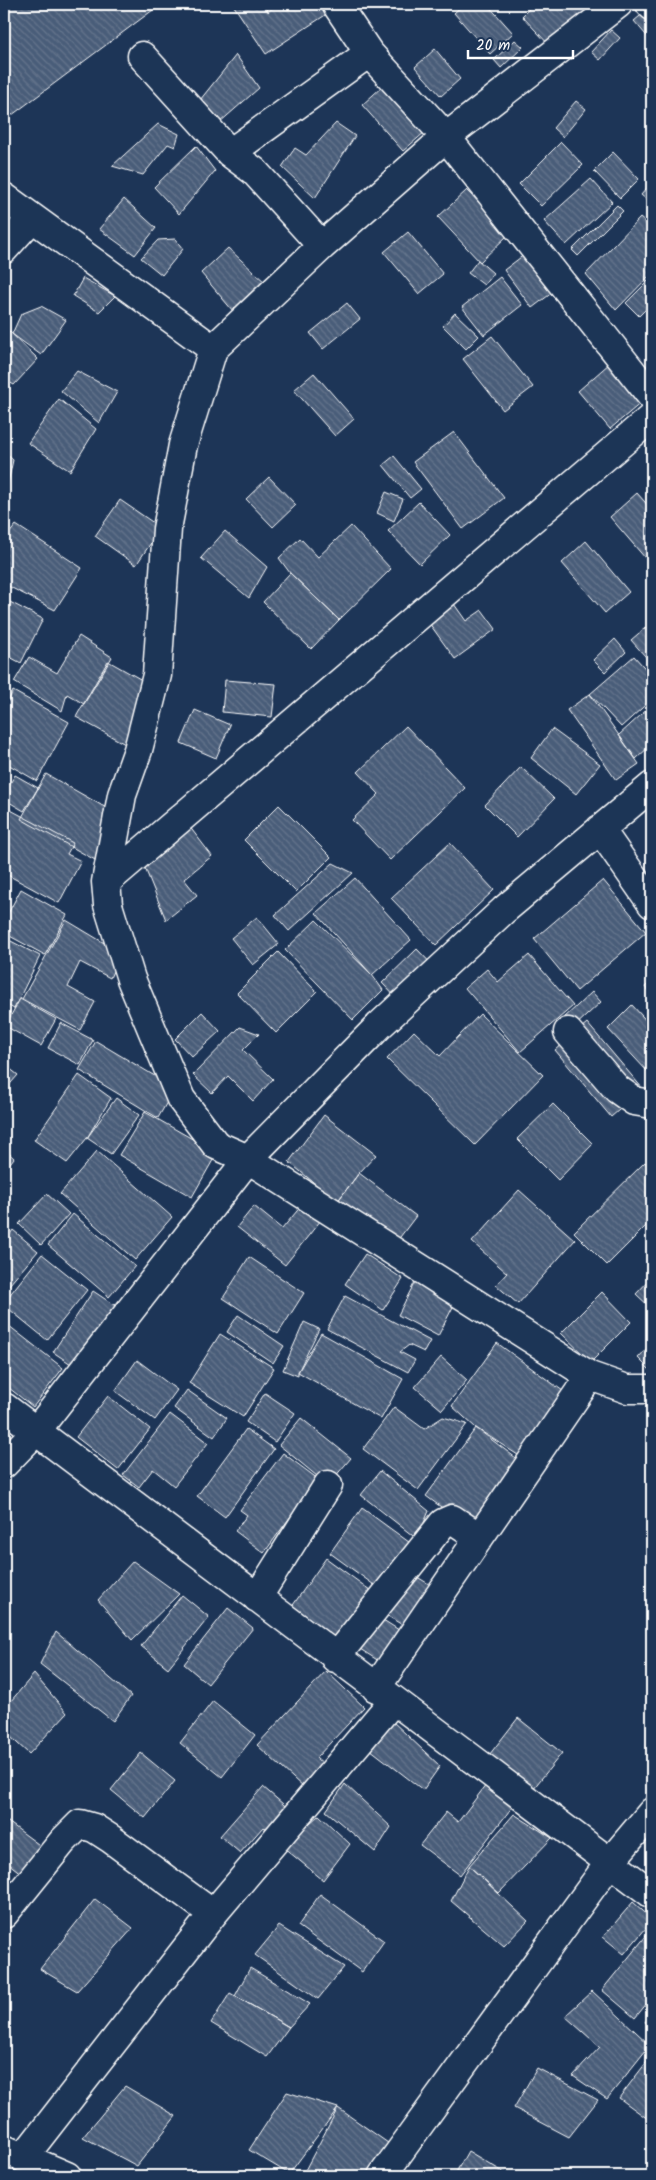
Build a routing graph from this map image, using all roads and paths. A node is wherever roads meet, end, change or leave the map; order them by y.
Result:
1 (336, 4) edge
2 (618, 4) edge
3 (369, 53) junction
4 (142, 56) dead end
5 (446, 137) junction
6 (230, 152) junction
7 (4, 197) edge
8 (32, 218) junction
9 (322, 246) junction
10 (4, 249) edge
11 (213, 349) junction
12 (652, 397) edge
13 (652, 417) edge
14 (652, 786) edge
15 (600, 829) junction
16 (106, 882) junction
17 (652, 904) edge
18 (568, 1032) dead end
19 (652, 1104) edge
20 (248, 1159) junction
21 (590, 1376) junction
22 (652, 1389) edge
23 (4, 1406) edge
24 (37, 1430) junction
25 (4, 1464) edge
26 (328, 1486) dead end
27 (479, 1537) junction
28 (257, 1598) junction
29 (335, 1658) junction
30 (384, 1694) junction
31 (652, 1812) edge
32 (610, 1862) junction
33 (652, 1894) edge
34 (4, 1914) edge
35 (213, 1914) junction
36 (14, 2153) edge
37 (67, 2176) edge
38 (382, 2176) edge

1 - 3 street
2 - 5 street
3 - 5 street
3 - 6 street
4 - 6 street
5 - 9 street
5 - 12 street
6 - 9 street
7 - 8 street
8 - 10 street
8 - 11 street
9 - 11 street
11 - 16 street
13 - 16 street
14 - 15 street
15 - 17 street
15 - 20 street
16 - 20 street
18 - 19 street
20 - 21 street
20 - 24 street
21 - 22 street
21 - 27 street
23 - 24 street
24 - 25 street
24 - 28 street
26 - 28 street
27 - 29 street
27 - 30 street
28 - 29 street
29 - 30 street
30 - 32 street
30 - 35 street
31 - 32 street
32 - 33 street
32 - 38 street
34 - 35 street
35 - 36 street
36 - 37 street

